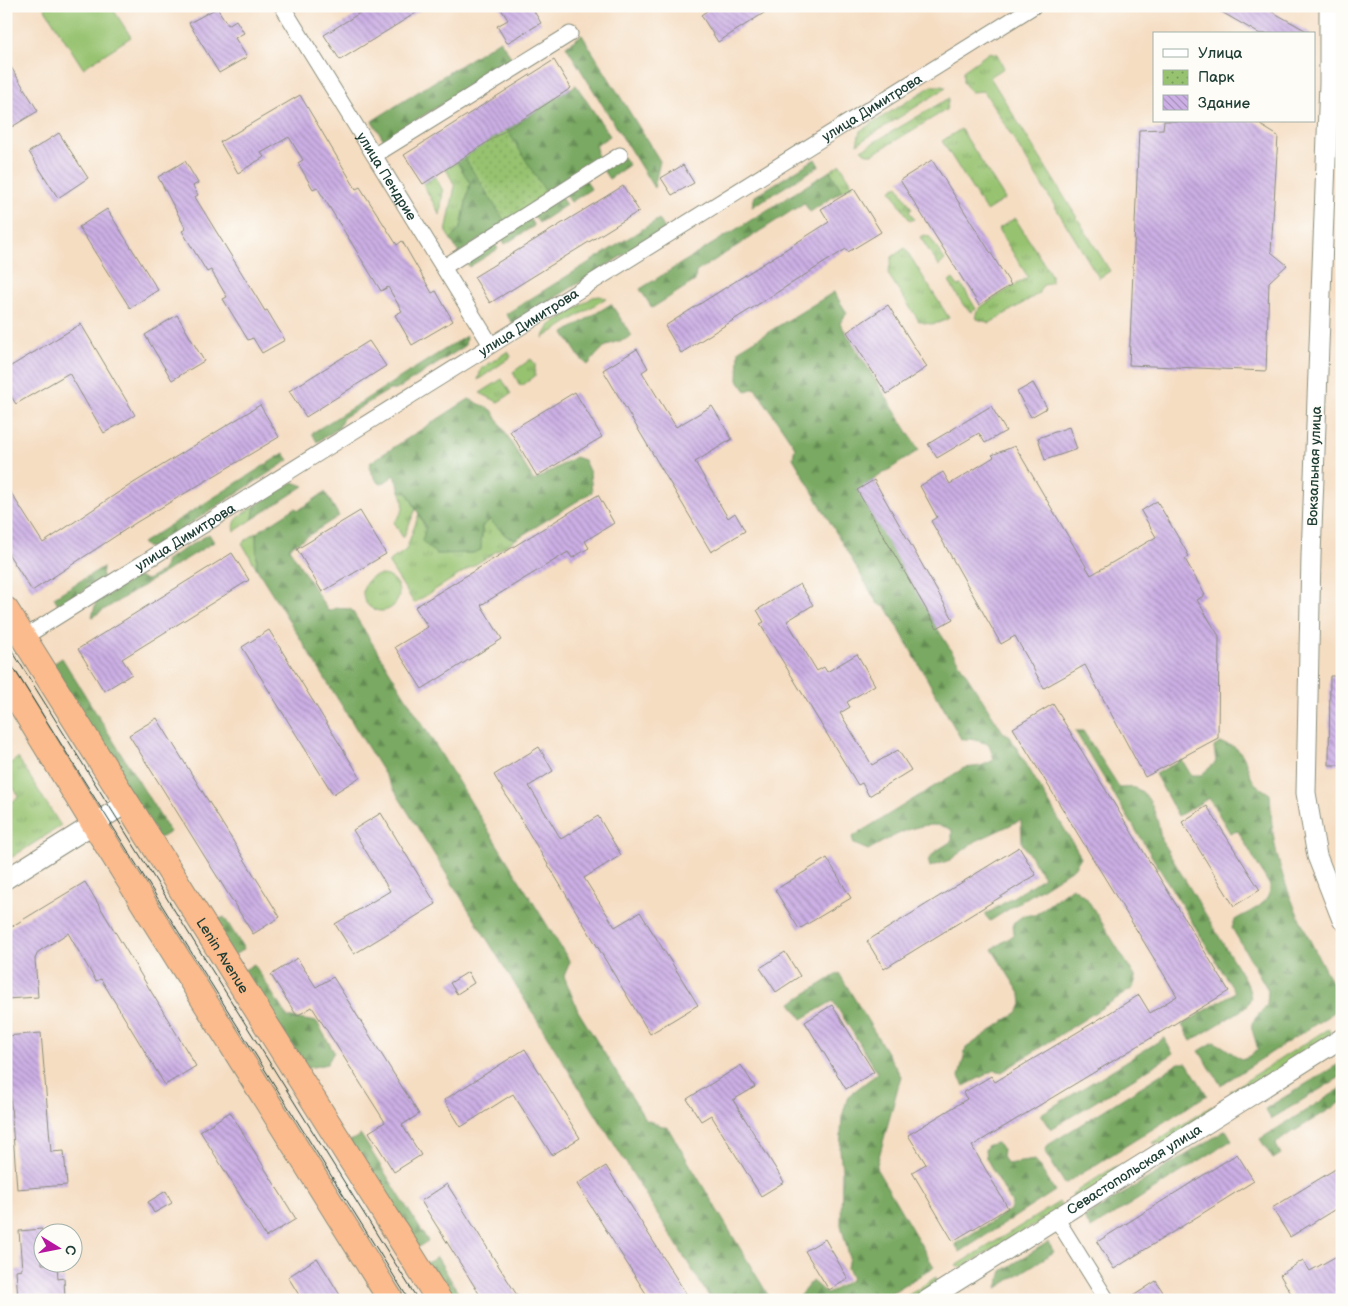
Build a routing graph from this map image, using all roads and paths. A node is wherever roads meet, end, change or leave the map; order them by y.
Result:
1 (282, 6) edge
2 (1034, 6) edge
3 (1329, 6) edge
4 (570, 34) dead end
5 (375, 155) junction
6 (620, 156) dead end
7 (444, 267) junction
8 (491, 345) junction
9 (6, 610) edge
10 (23, 638) junction
11 (6, 680) edge
12 (127, 804) junction
13 (94, 824) junction
14 (6, 879) edge
15 (1342, 920) edge
16 (1342, 1038) edge
17 (1056, 1218) junction
18 (391, 1300) edge
19 (439, 1300) edge
20 (927, 1300) edge
21 (1107, 1300) edge

1 - 5 street, улица Пендрие
2 - 8 street, улица Димитрова
3 - 15 street, Вокзальная улица
4 - 5 street
5 - 7 street, улица Пендрие
6 - 7 street
7 - 8 street, улица Пендрие
8 - 10 street, улица Димитрова
9 - 10 highway, Lenin Avenue
10 - 12 highway, Lenin Avenue
11 - 13 highway
12 - 13 street
12 - 19 highway, Lenin Avenue
13 - 14 street
13 - 18 highway
16 - 17 street, Севастопольская улица
17 - 20 street, Севастопольская улица
17 - 21 street

